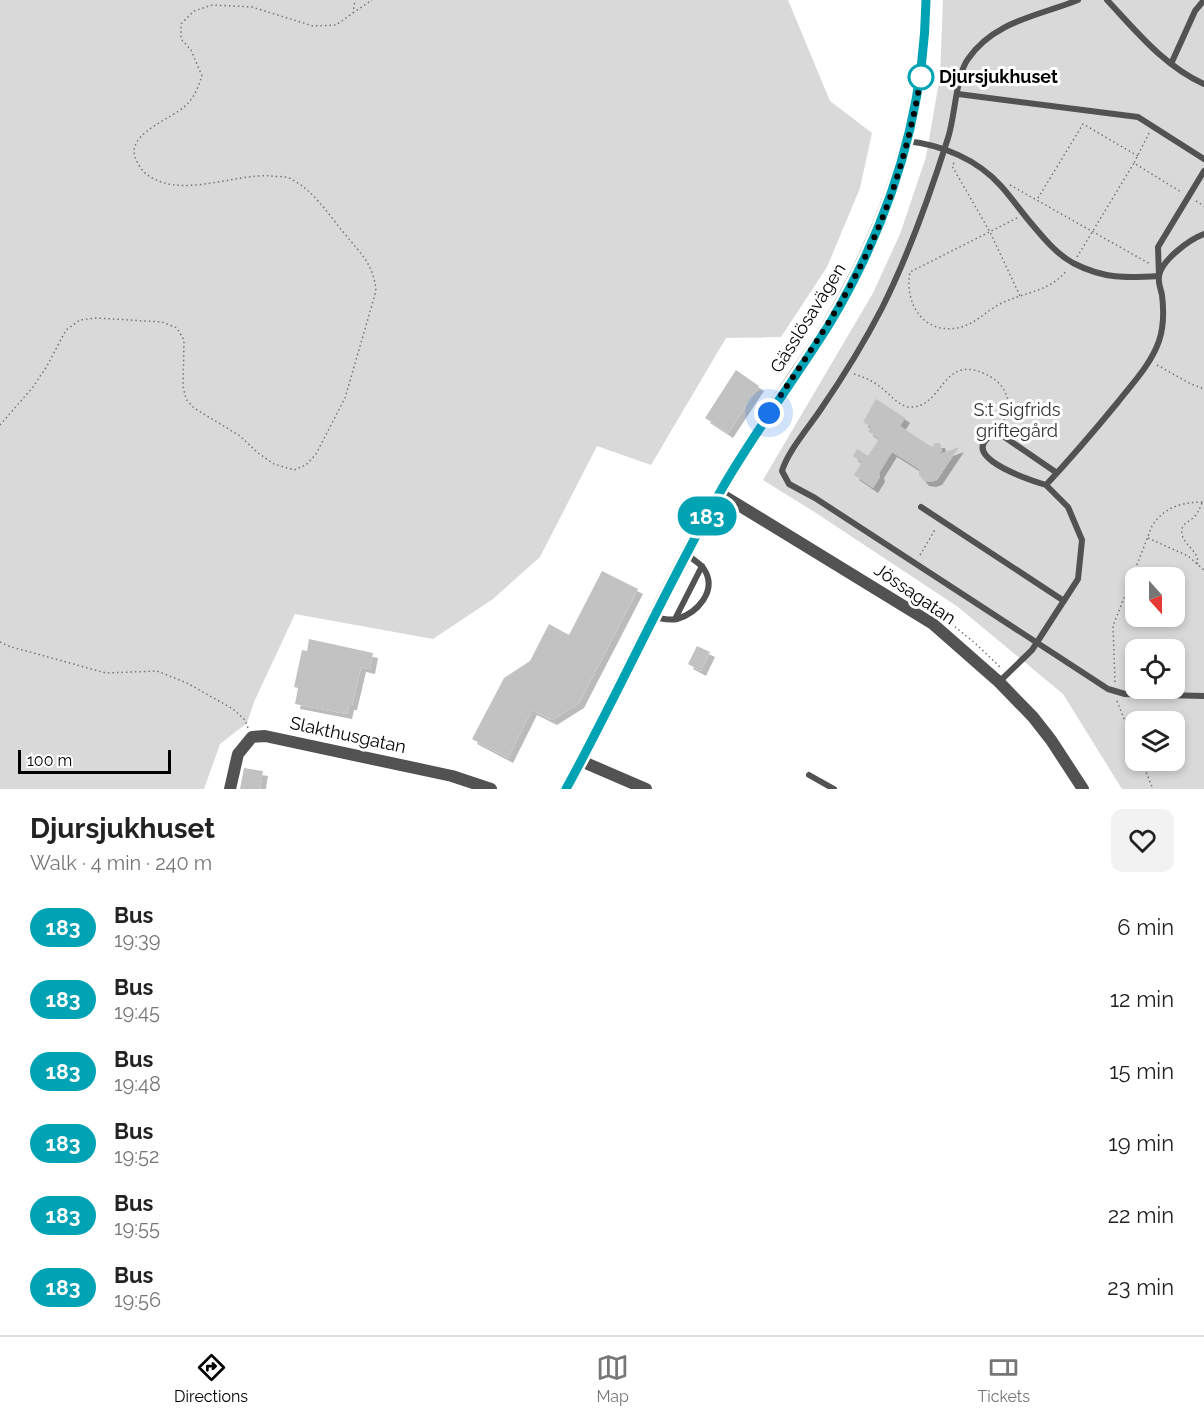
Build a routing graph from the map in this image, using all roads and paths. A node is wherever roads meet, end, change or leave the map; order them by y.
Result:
1 (355, 0) edge
2 (372, 0) edge
3 (926, 0) edge
4 (1078, 0) edge
5 (1107, 0) edge
6 (1204, 0) edge
7 (353, 13) junction
8 (1171, 64) junction
9 (1204, 84) edge
10 (958, 94) junction
11 (1152, 127) junction
12 (907, 141) junction
13 (944, 150) junction
14 (959, 156) junction
15 (1138, 156) junction
16 (1204, 159) edge
17 (1134, 163) junction
18 (1204, 171) edge
19 (1001, 185) junction
20 (1189, 197) junction
21 (1037, 199) junction
22 (1204, 206) edge
23 (1024, 215) junction
24 (1094, 231) junction
25 (990, 232) junction
26 (1204, 234) edge
27 (1074, 263) junction
28 (1159, 276) junction
29 (1020, 297) junction
30 (1149, 362) junction
31 (845, 371) junction
32 (1204, 389) edge
33 (0, 425) edge
34 (998, 435) junction
35 (1057, 473) junction
36 (1046, 485) junction
37 (719, 493) junction
38 (1203, 502) edge
39 (921, 507) dead end
40 (941, 520) junction
41 (1147, 538) junction
42 (686, 554) junction
43 (914, 563) junction
44 (1198, 565) junction
45 (702, 566) junction
46 (1204, 570) edge
47 (1064, 601) junction
48 (653, 617) junction
49 (675, 620) junction
50 (0, 642) edge
51 (1037, 642) junction
52 (999, 682) junction
53 (1115, 692) junction
54 (1204, 696) edge
55 (1125, 719) edge
56 (252, 737) junction
57 (581, 762) junction
58 (1146, 771) edge
59 (808, 775) dead end
60 (230, 789) edge
61 (491, 789) edge
62 (566, 789) edge
63 (646, 789) edge
64 (834, 789) edge
65 (1083, 789) edge
66 (1153, 789) edge

1 - 7 path
2 - 7 path
3 - 12 street, Gässlösavägen
4 - 10 lane
5 - 8 lane
6 - 8 lane
7 - 33 path
8 - 9 lane
10 - 11 lane
10 - 13 lane
11 - 15 path
11 - 16 lane
12 - 13 lane
12 - 37 street, Gässlösavägen
13 - 14 lane
13 - 31 lane
14 - 19 lane
14 - 25 path
15 - 17 path
15 - 21 path
17 - 20 path
17 - 24 path
18 - 20 lane
19 - 21 path
19 - 23 lane
20 - 22 path
20 - 28 lane
21 - 24 path
23 - 25 path
23 - 27 lane
24 - 27 path
24 - 28 path
25 - 29 path
25 - 29 path
26 - 28 lane
27 - 28 lane
27 - 29 path
28 - 30 lane
30 - 32 path
30 - 35 lane
31 - 34 path
31 - 43 lane
34 - 35 lane
34 - 36 lane
35 - 36 lane
36 - 47 lane
37 - 42 street, Gässlösavägen
37 - 52 street, Jössagatan
38 - 41 path
38 - 44 path
39 - 40 lane
40 - 43 path
40 - 47 lane
41 - 44 path
41 - 53 path
42 - 45 lane
42 - 48 street, Gässlösavägen
43 - 51 lane
44 - 46 path
45 - 49 lane
45 - 49 lane
47 - 51 lane
48 - 49 lane
48 - 57 street, Gässlösavägen
50 - 56 path
51 - 52 lane
51 - 53 lane
52 - 65 street, Jössagatan
53 - 54 lane
53 - 55 path
56 - 60 street
56 - 61 street, Slakthusgatan
57 - 62 street, Gässlösavägen
57 - 63 street
58 - 66 path
59 - 64 lane

